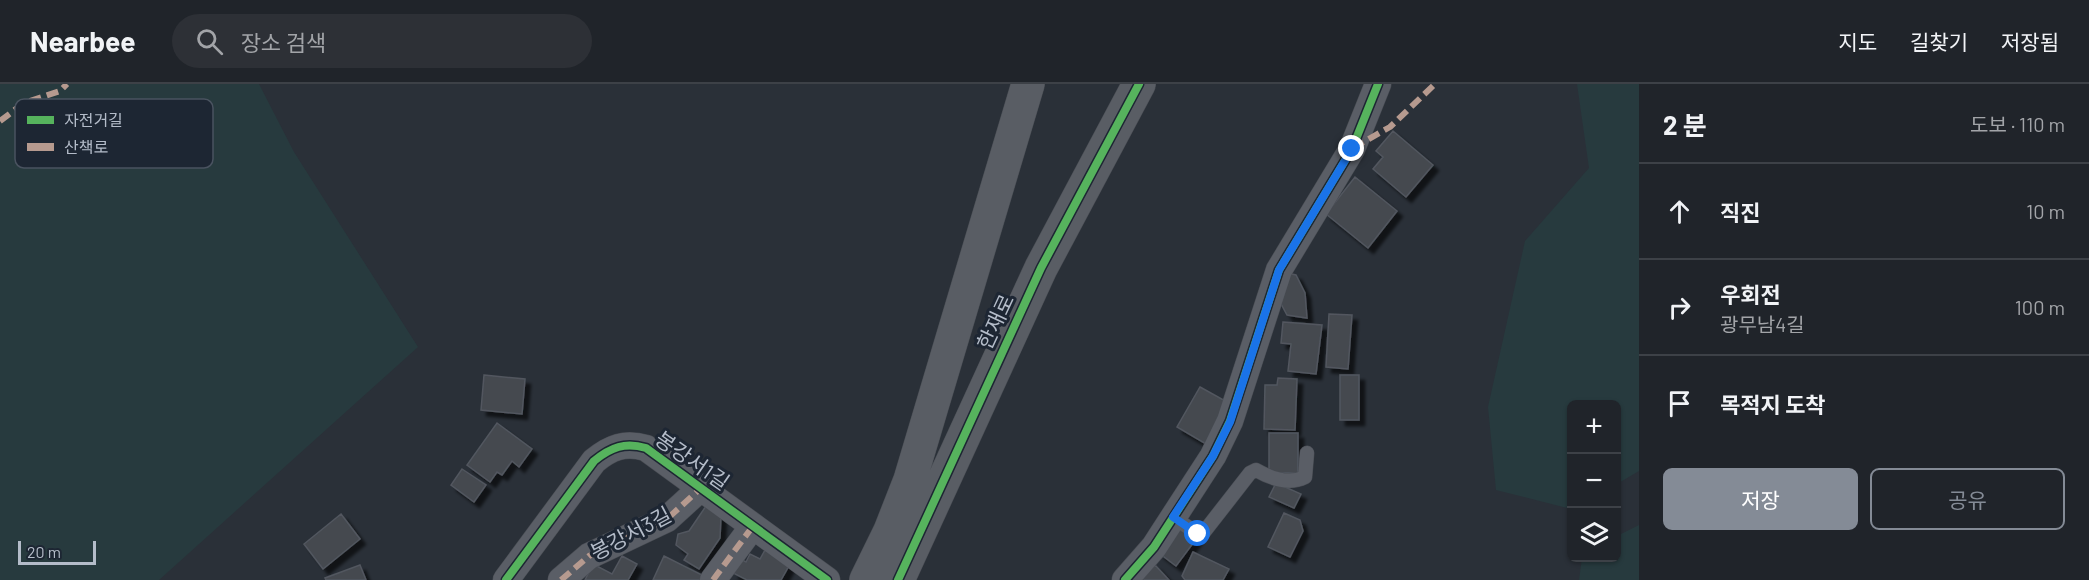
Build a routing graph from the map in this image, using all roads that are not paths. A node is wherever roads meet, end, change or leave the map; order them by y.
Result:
1 (1028, 84) edge
2 (1139, 84) edge
3 (1378, 84) edge
4 (1307, 453) dead end
5 (701, 488) junction
6 (1173, 517) junction
7 (753, 526) junction
8 (506, 580) edge
9 (561, 580) edge
10 (713, 580) edge
11 (827, 580) edge
12 (866, 580) edge
13 (898, 580) edge
14 (1125, 580) edge

1 - 12 street, 한재로
2 - 13 street, 한재로
3 - 6 street
4 - 6 lane
5 - 7 street, 봉강서1길
5 - 8 street, 봉강서1길
5 - 9 street, 봉강서3길
6 - 14 street
7 - 10 street
7 - 11 street, 봉강서1길

